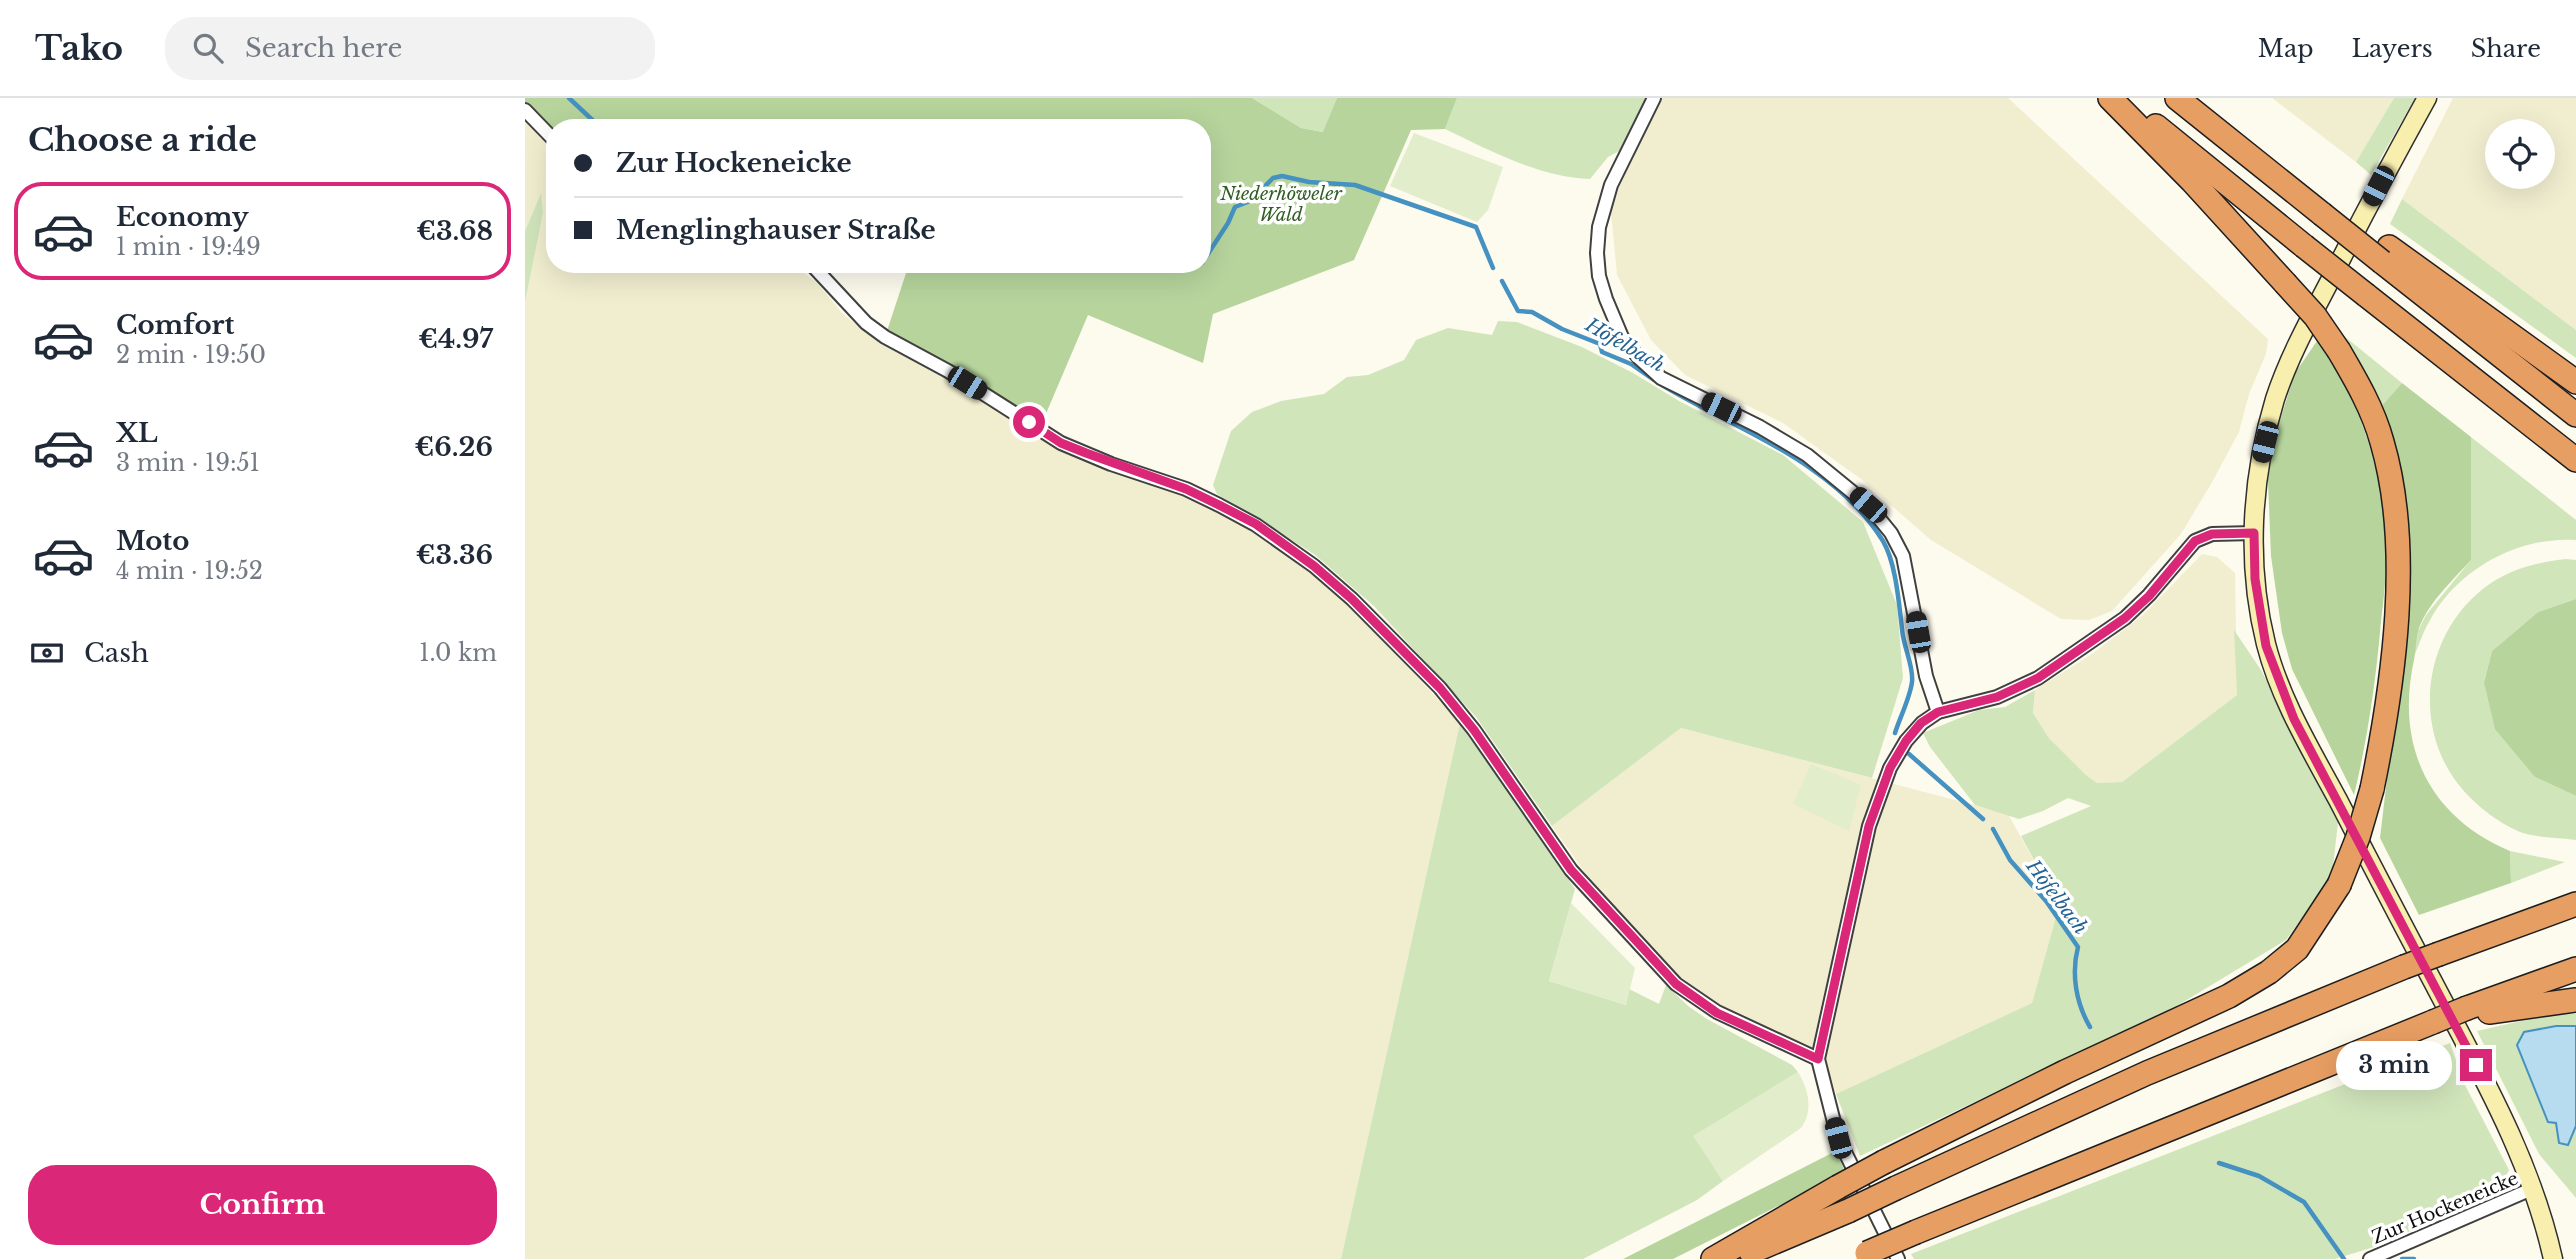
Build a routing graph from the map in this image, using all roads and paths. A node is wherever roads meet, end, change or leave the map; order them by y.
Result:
1 (1654, 98) edge
2 (2111, 98) edge
3 (2120, 98) edge
4 (2176, 98) edge
5 (2427, 98) edge
6 (525, 110) edge
7 (546, 132) edge
8 (2385, 254) junction
9 (819, 273) edge
10 (2576, 382) edge
11 (2576, 415) edge
12 (2576, 460) edge
13 (2254, 533) junction
14 (1938, 712) junction
15 (2576, 904) edge
16 (2576, 969) edge
17 (2576, 1000) edge
18 (2469, 1013) junction
19 (1818, 1059) junction
20 (2534, 1188) junction
21 (1861, 1256) edge
22 (1713, 1259) edge
23 (1735, 1259) edge
24 (1898, 1259) edge
25 (2370, 1259) edge
26 (2553, 1259) edge

1 - 14 street
2 - 22 highway, bridge
3 - 12 highway, bridge
4 - 8 highway, bridge
5 - 13 street
6 - 7 street
8 - 10 highway
8 - 11 highway
9 - 19 street
13 - 14 street
13 - 20 street
14 - 19 street
15 - 23 highway, bridge
16 - 18 highway
17 - 18 highway
18 - 21 highway, bridge
19 - 24 street
20 - 25 street, Zur Hockeneicke
20 - 26 street

